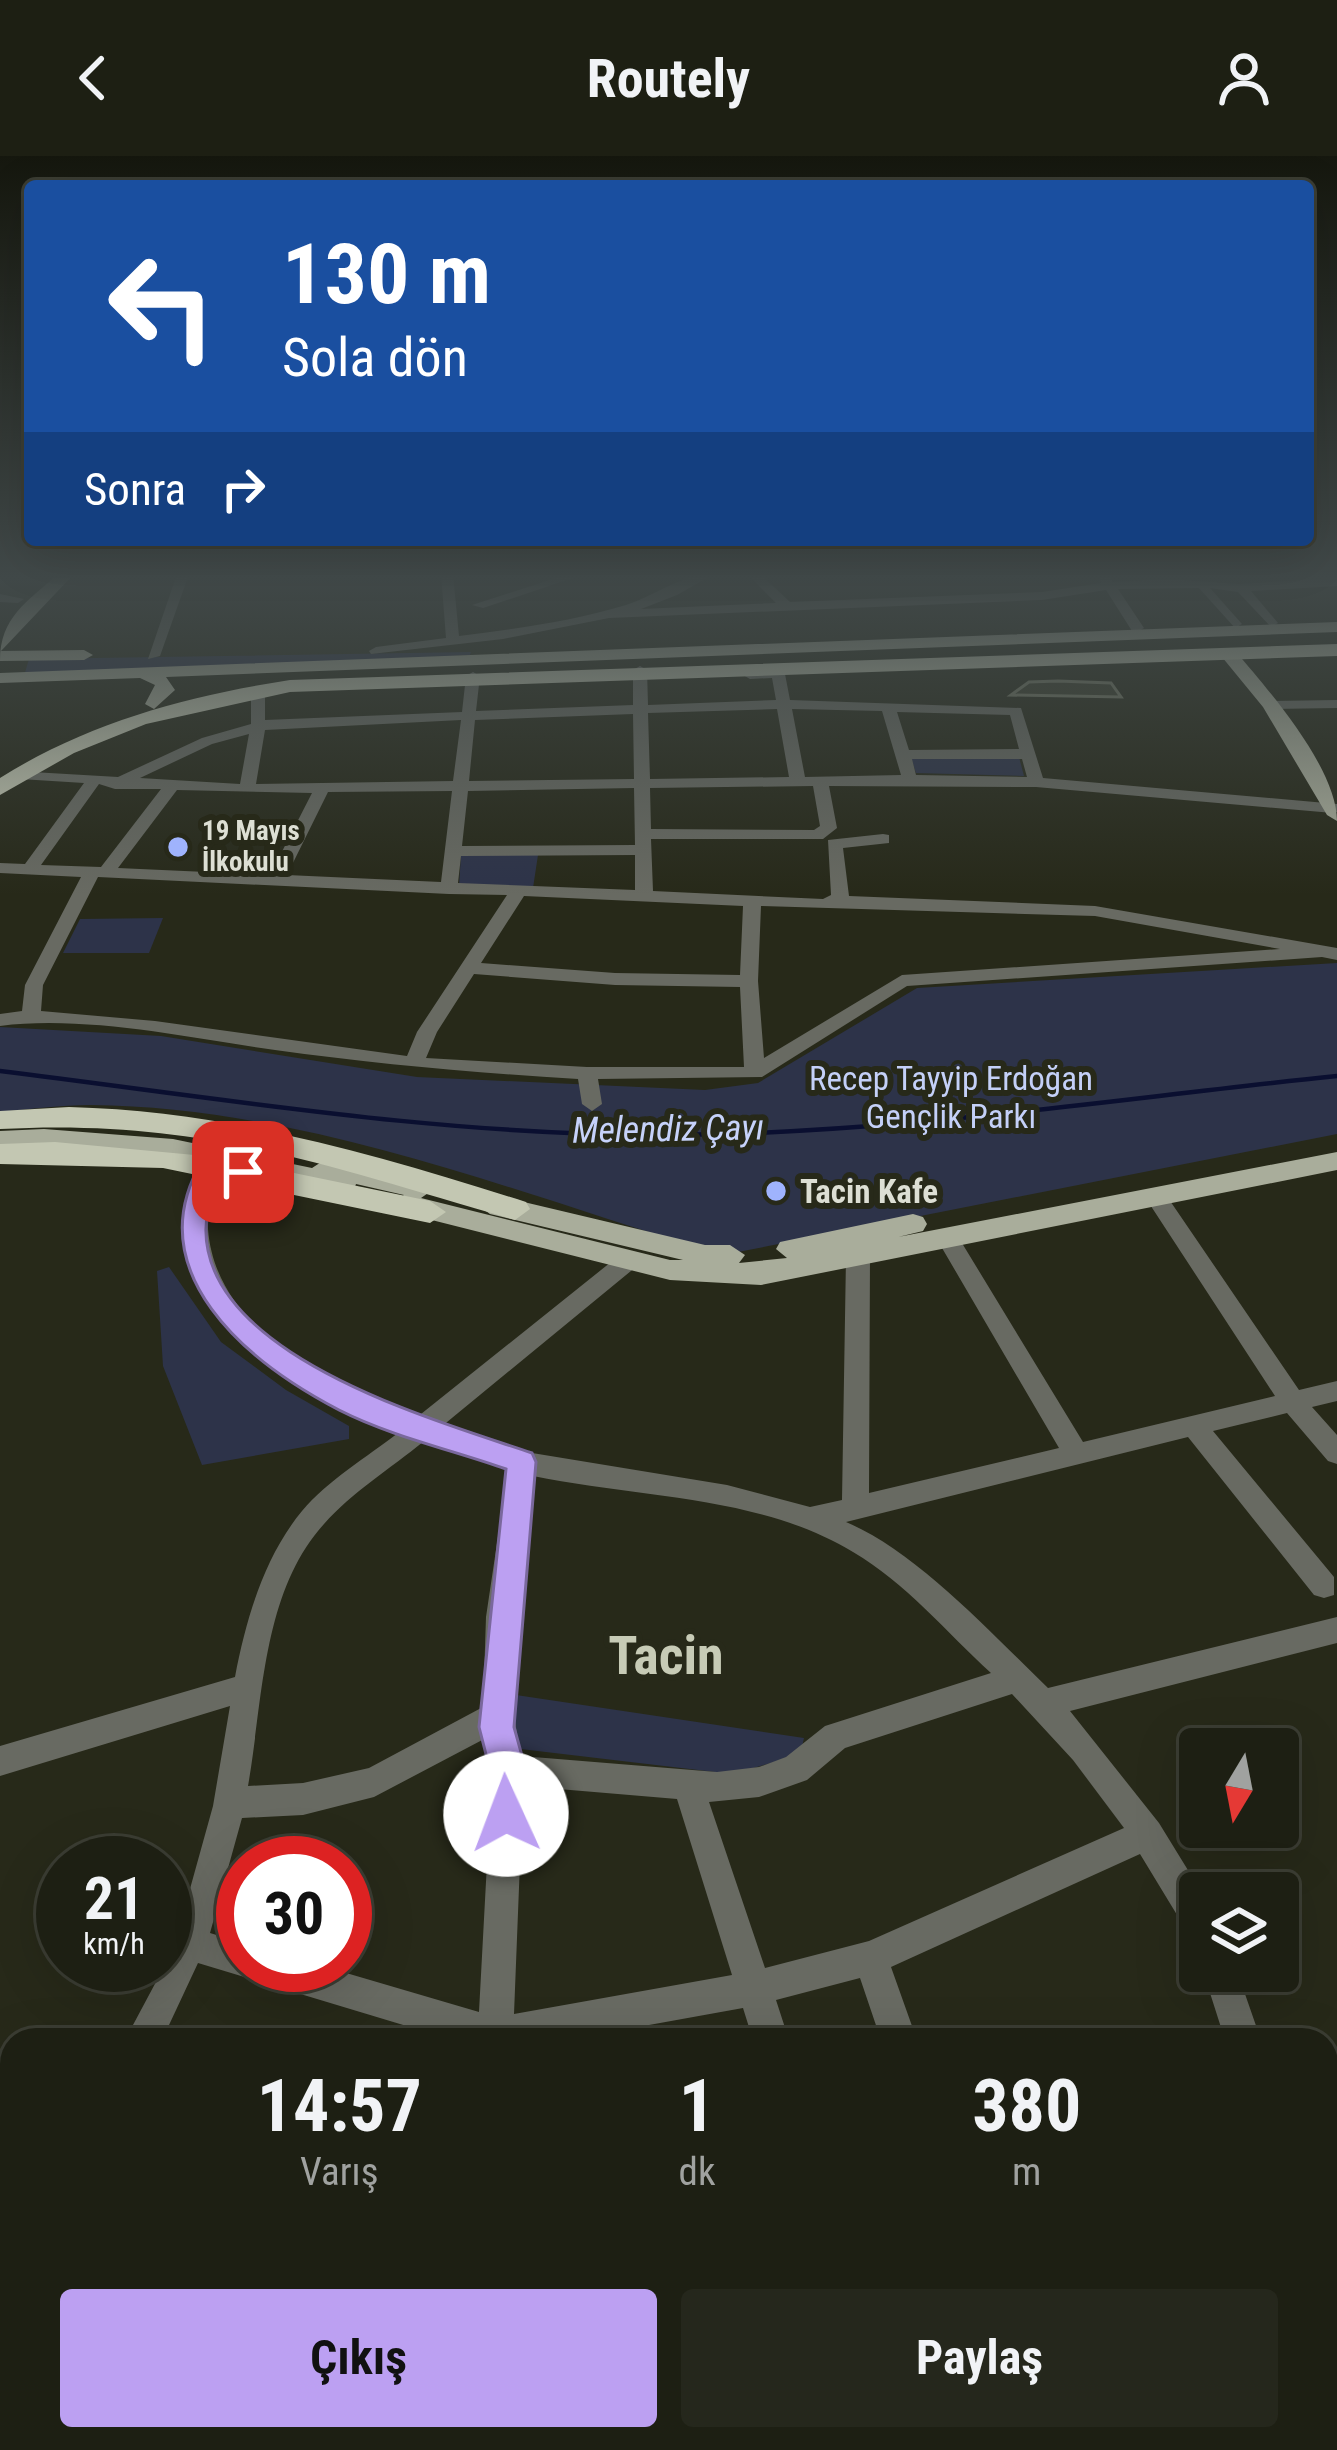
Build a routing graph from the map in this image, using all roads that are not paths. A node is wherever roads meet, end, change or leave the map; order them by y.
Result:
1 (162, 681) edge
2 (263, 681) edge
3 (395, 681) edge
4 (473, 681) edge
5 (641, 681) edge
6 (779, 681) edge
7 (1250, 681) edge
8 (1272, 681) edge
9 (1254, 683) joint
10 (258, 690) junction
11 (154, 704) junction
12 (782, 704) junction
13 (1337, 704) edge
14 (1281, 705) junction
15 (640, 707) junction
16 (889, 710) junction
17 (470, 712) junction
18 (258, 726) junction
19 (1028, 754) junction
20 (902, 755) junction
21 (10, 772) edge
22 (910, 780) junction
23 (1337, 780) edge
24 (94, 782) junction
25 (820, 782) junction
26 (1036, 782) junction
27 (798, 783) junction
28 (115, 784) junction
29 (643, 785) junction
30 (171, 787) junction
31 (0, 788) edge
32 (247, 789) junction
33 (458, 789) junction
34 (321, 790) junction
35 (1335, 811) edge
36 (883, 839) dead end
37 (645, 842) junction
38 (453, 851) junction
39 (0, 868) edge
40 (28, 870) junction
41 (99, 873) junction
42 (276, 880) junction
43 (449, 889) junction
44 (518, 892) junction
45 (644, 898) junction
46 (752, 901) junction
47 (836, 902) junction
48 (1328, 953) edge
49 (468, 968) junction
50 (748, 981) junction
51 (31, 1016) junction
52 (0, 1020) edge
53 (413, 1063) junction
54 (587, 1073) junction
55 (755, 1073) junction
56 (592, 1104) dead end
57 (0, 1120) edge
58 (0, 1136) edge
59 (1337, 1142) edge
60 (0, 1154) edge
61 (1337, 1161) edge
62 (211, 1166) junction
63 (1156, 1197) junction
64 (515, 1209) junction
65 (430, 1212) junction
66 (946, 1236) junction
67 (858, 1257) junction
68 (629, 1260) junction
69 (1337, 1391) edge
70 (1293, 1402) junction
71 (1194, 1426) junction
72 (422, 1428) junction
73 (1076, 1454) junction
74 (1337, 1454) edge
75 (521, 1462) junction
76 (855, 1508) junction
77 (808, 1519) junction
78 (1324, 1586) dead end
79 (1337, 1630) edge
80 (1016, 1679) junction
81 (247, 1687) junction
82 (1042, 1704) junction
83 (497, 1716) junction
84 (0, 1761) edge
85 (508, 1770) junction
86 (688, 1785) junction
87 (230, 1803) junction
88 (1148, 1834) junction
89 (1179, 1886) edge
90 (192, 1929) edge
91 (871, 1958) junction
92 (754, 1988) junction
93 (169, 1992) edge
94 (347, 1992) edge
95 (1227, 1992) edge
96 (150, 2028) edge
97 (464, 2028) edge
98 (496, 2028) edge
99 (548, 2028) edge
100 (767, 2028) edge
101 (895, 2028) edge
102 (1240, 2028) edge

1 - 11 main road
2 - 11 highway
3 - 10 highway
4 - 17 street
5 - 15 street
6 - 12 street
7 - 9 highway
8 - 14 main road
9 - 14 main road
10 - 18 street
10 - 21 highway
11 - 21 highway
12 - 15 street
12 - 16 street
12 - 27 street
13 - 14 street
14 - 23 main road
14 - 35 main road
15 - 17 street
15 - 29 street
16 - 19 street
16 - 20 street
17 - 18 street
17 - 33 street
18 - 28 street
18 - 32 street
19 - 20 street
19 - 26 street
20 - 22 street
21 - 24 street
21 - 31 highway
22 - 25 street
22 - 26 street
24 - 28 street
24 - 40 street
25 - 27 street
25 - 37 street
26 - 35 street
27 - 29 street
28 - 30 street
29 - 33 street
29 - 37 street
30 - 32 street
30 - 41 street
32 - 34 street
33 - 34 street
33 - 38 street
34 - 42 street
36 - 47 street
37 - 38 street
37 - 45 street
38 - 43 street
39 - 40 street
40 - 41 street
41 - 42 street
41 - 51 street
42 - 43 street
43 - 44 street
44 - 45 street
44 - 49 street
45 - 46 street
46 - 47 street
46 - 50 street
47 - 48 street
48 - 55 street
49 - 50 street
49 - 53 street
50 - 55 street
51 - 52 street
51 - 53 street
53 - 54 street
54 - 55 street
54 - 56 street
57 - 64 highway
58 - 64 main road
58 - 65 main road
59 - 64 main road
60 - 62 highway
61 - 63 main road
62 - 65 highway
62 - 72 street
63 - 66 main road
63 - 70 street
65 - 68 main road
66 - 67 main road
66 - 73 street
67 - 68 main road
67 - 76 street
68 - 72 street
69 - 70 street
70 - 71 street
70 - 74 street
71 - 73 street
71 - 78 street
72 - 75 street
72 - 81 street
73 - 76 street
75 - 77 street
75 - 83 street
76 - 77 street
77 - 80 street
79 - 82 street
80 - 82 street
80 - 86 street
81 - 84 street
81 - 87 street
82 - 88 street
83 - 85 street
83 - 87 street
85 - 86 street
85 - 98 street
86 - 92 street
87 - 90 street
88 - 89 street
88 - 91 street
91 - 92 street
91 - 101 street
92 - 99 street
92 - 100 street
93 - 96 street
94 - 97 street
95 - 102 street

